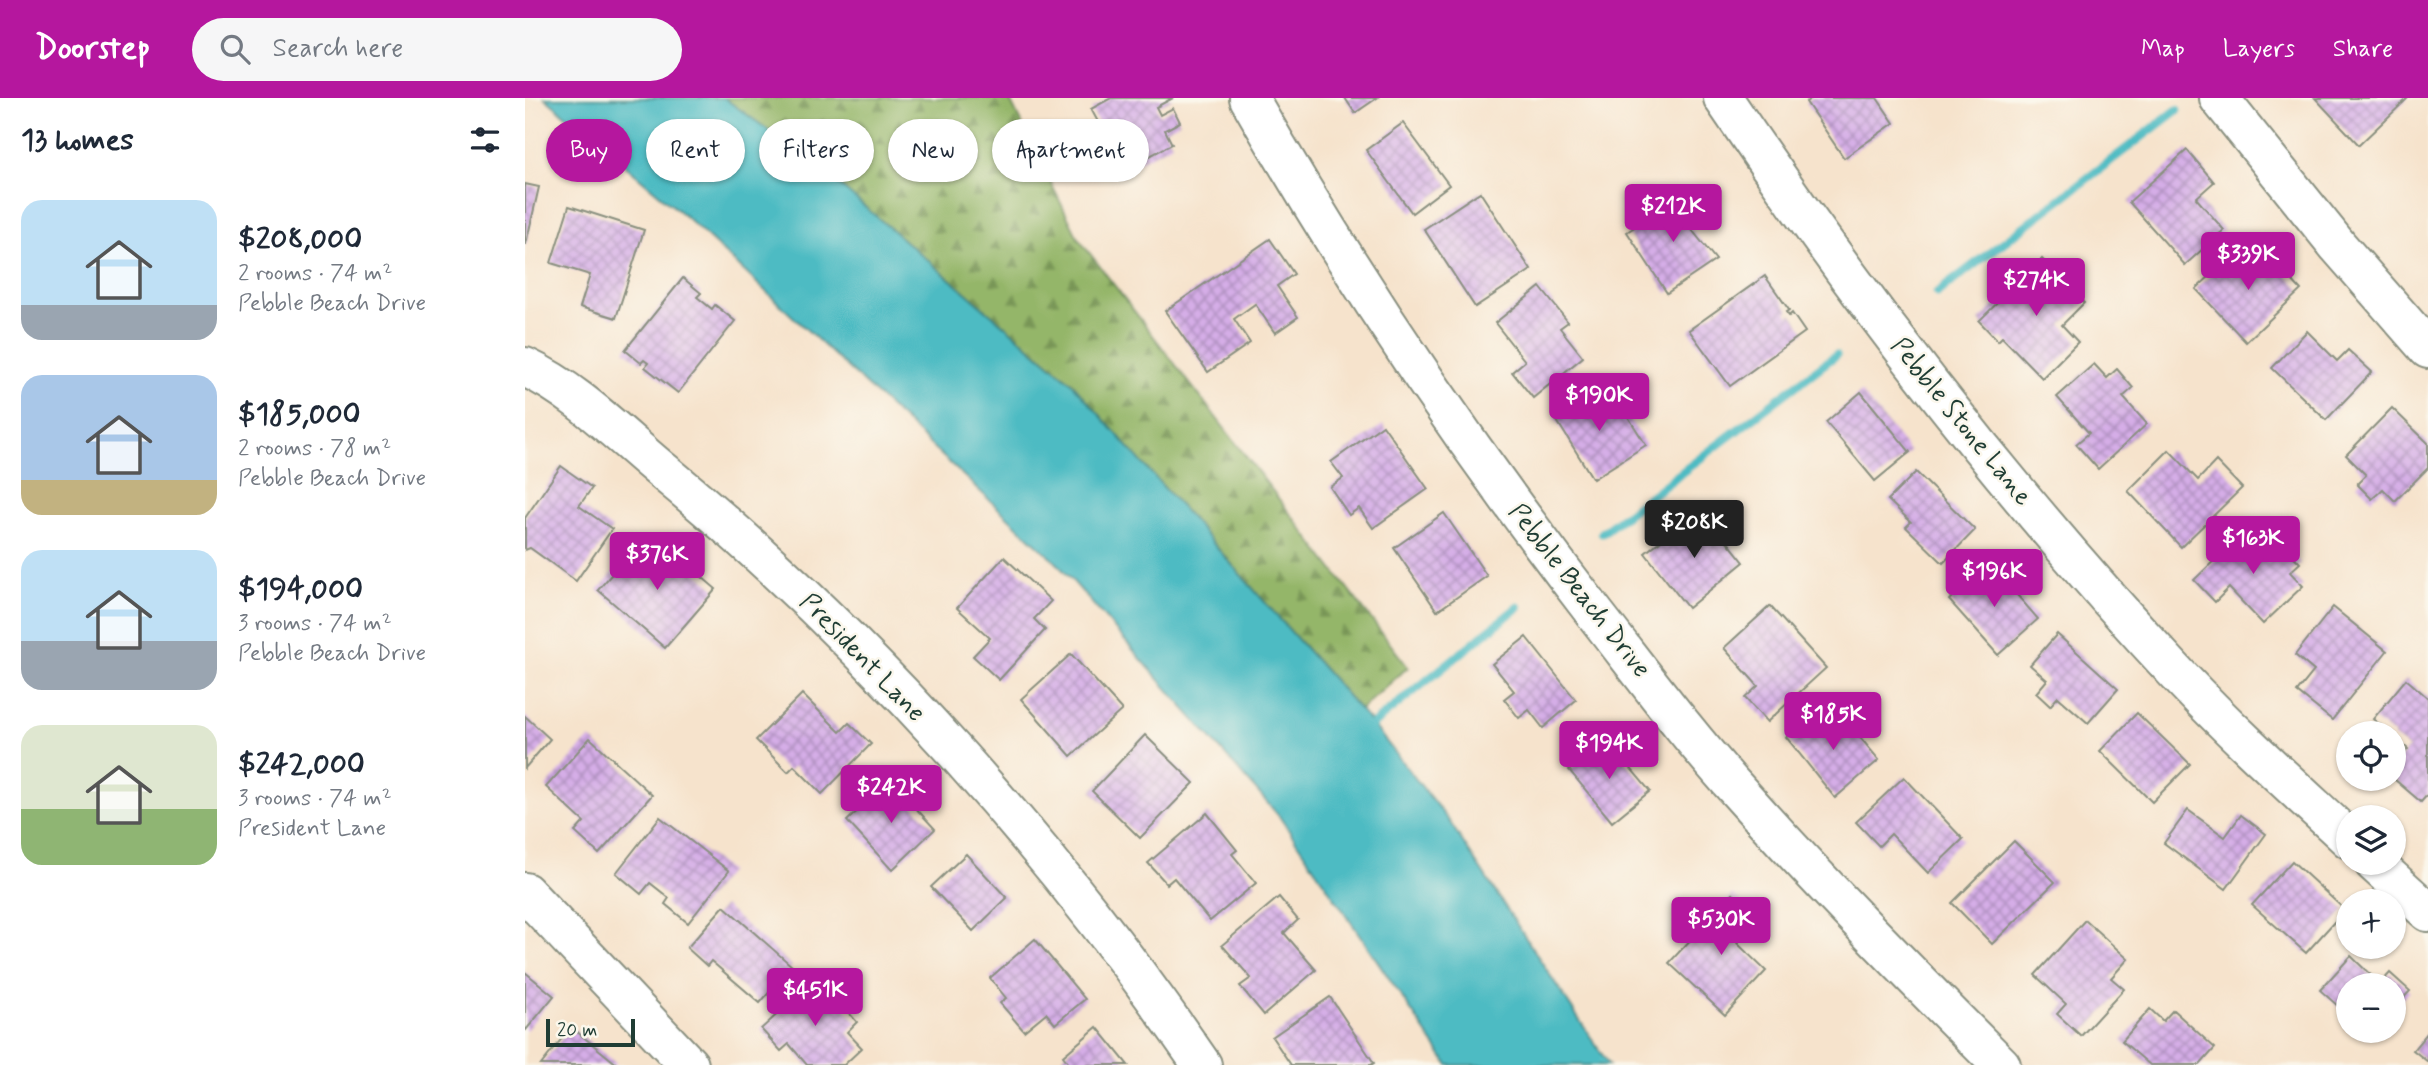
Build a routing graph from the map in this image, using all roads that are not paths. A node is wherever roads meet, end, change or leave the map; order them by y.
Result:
1 (1249, 98) edge
2 (1723, 98) edge
3 (2219, 98) edge
4 (2428, 349) edge
5 (525, 367) edge
6 (2336, 827) edge
7 (2387, 875) edge
8 (525, 892) edge
9 (2428, 912) edge
10 (689, 1065) edge
11 (1202, 1065) edge
12 (2001, 1065) edge

1 - 12 street, Pebble Beach Drive
2 - 6 street, Pebble Stone Lane
3 - 4 street
5 - 11 street, President Lane
7 - 9 street
8 - 10 street

